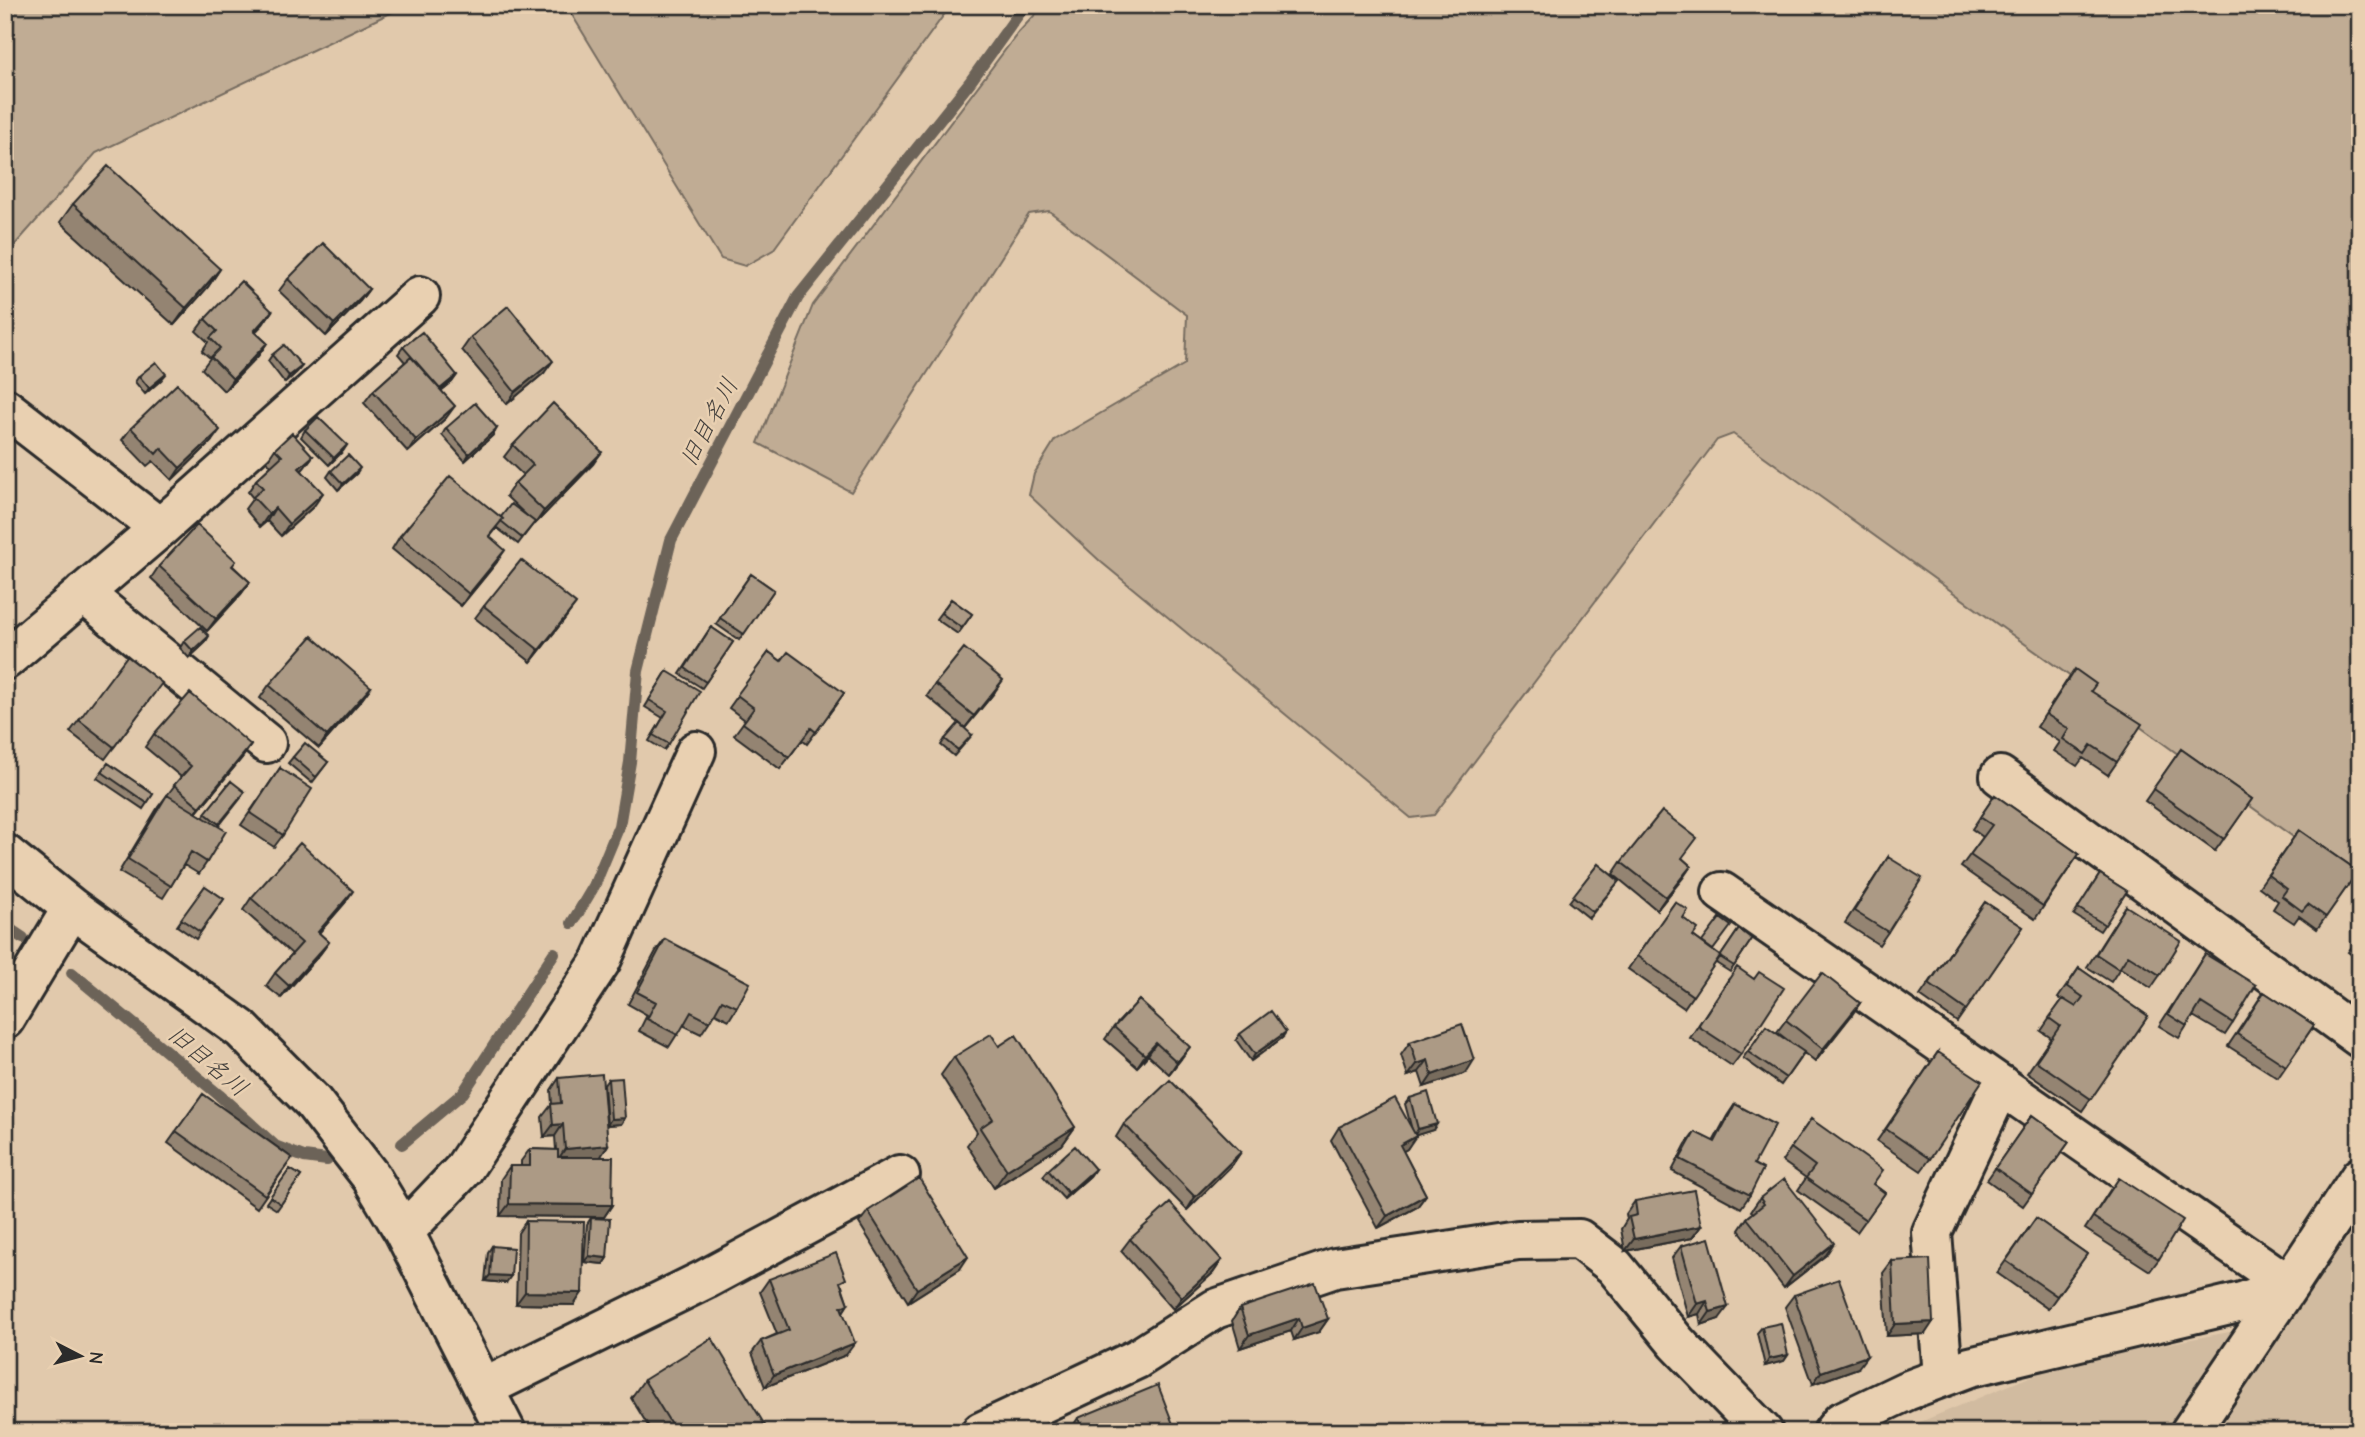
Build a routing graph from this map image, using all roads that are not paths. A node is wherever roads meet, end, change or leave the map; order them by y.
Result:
1 (420, 296) dead end
2 (5, 408) edge
3 (160, 528) junction
4 (83, 593) junction
5 (5, 660) edge
6 (266, 743) dead end
7 (696, 751) dead end
8 (2000, 776) dead end
9 (5, 854) edge
10 (1722, 892) dead end
11 (72, 908) junction
12 (5, 1019) edge
13 (2360, 1038) edge
14 (2001, 1085) junction
15 (900, 1175) dead end
16 (2360, 1177) edge
17 (404, 1232) junction
18 (2289, 1285) junction
19 (1943, 1377) junction
20 (486, 1387) junction
21 (506, 1432) edge
22 (981, 1432) edge
23 (1763, 1432) edge
24 (1833, 1432) edge
25 (2190, 1432) edge

1 - 3 street
2 - 3 street
3 - 4 street
4 - 5 street
4 - 6 street
7 - 17 street
8 - 13 street
9 - 11 street
10 - 14 street
11 - 12 street
11 - 17 street
14 - 18 street
14 - 19 street
15 - 20 street
16 - 18 street
17 - 20 street
18 - 19 street
18 - 25 street
19 - 24 street
20 - 21 street
22 - 23 street

